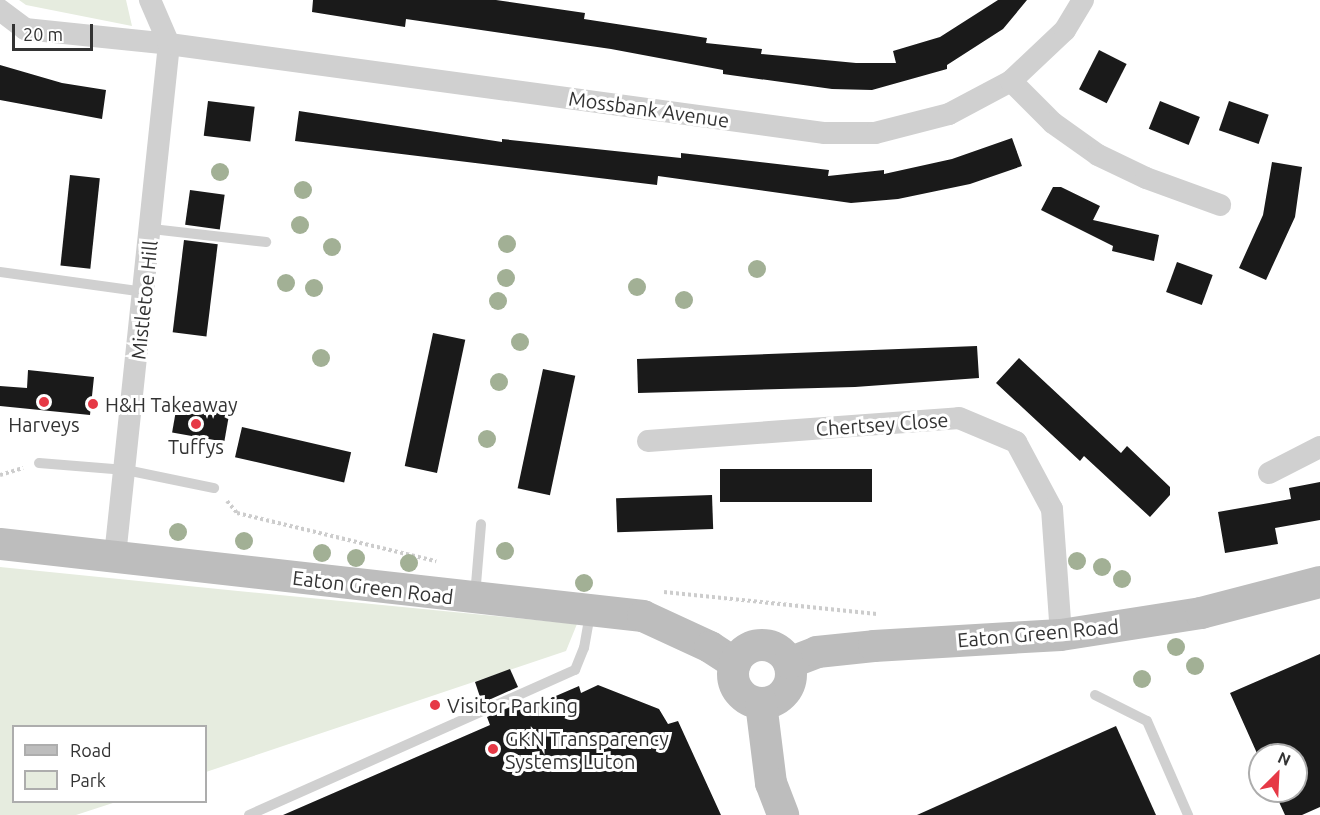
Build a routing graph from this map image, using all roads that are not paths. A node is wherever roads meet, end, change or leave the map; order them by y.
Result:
1 (150, 0) edge
2 (1083, 0) edge
3 (0, 10) edge
4 (169, 44) junction
5 (1011, 81) junction
6 (1221, 205) dead end
7 (152, 229) junction
8 (266, 242) dead end
9 (0, 272) edge
10 (145, 292) junction
11 (648, 441) dead end
12 (1320, 447) edge
13 (39, 463) dead end
14 (126, 470) junction
15 (1269, 473) dead end
16 (214, 488) road end
17 (480, 524) dead end
18 (0, 544) edge
19 (116, 556) junction
20 (1320, 582) edge
21 (476, 585) junction
22 (590, 610) junction
23 (1061, 635) junction
24 (735, 663) junction
25 (789, 663) junction
26 (1095, 695) dead end
27 (761, 703) junction
28 (249, 815) edge
29 (783, 815) edge
30 (1188, 815) edge

1 - 4 street
2 - 5 street, Mossbank Avenue
3 - 4 street, Mossbank Avenue
4 - 5 street, Mossbank Avenue
4 - 7 street, Mistletoe Hill
5 - 6 street
7 - 8 lane
7 - 10 street, Mistletoe Hill
9 - 10 lane
10 - 14 street, Mistletoe Hill
11 - 23 street, Chertsey Close
12 - 15 street
13 - 14 lane
14 - 16 lane
14 - 19 street, Mistletoe Hill
17 - 21 lane
18 - 19 street, Eaton Green Road
19 - 21 street, Eaton Green Road
20 - 23 street, Eaton Green Road
21 - 22 street, Eaton Green Road
22 - 24 street, Eaton Green Road
22 - 28 lane
23 - 25 street, Eaton Green Road
24 - 25 street
24 - 27 street
25 - 27 street
26 - 30 lane
27 - 29 street

